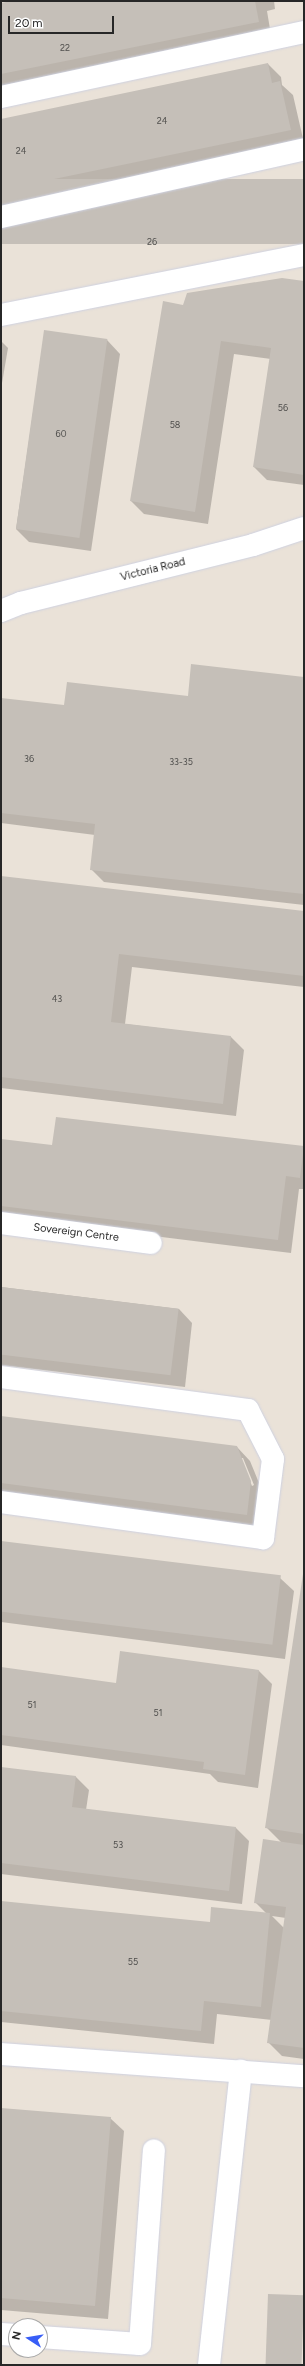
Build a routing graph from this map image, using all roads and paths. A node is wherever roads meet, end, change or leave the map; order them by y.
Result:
1 (304, 32) edge
2 (1, 96) edge
3 (304, 149) edge
4 (1, 216) edge
5 (304, 255) edge
6 (1, 315) edge
7 (304, 528) edge
8 (1, 611) edge
9 (1, 1223) edge
10 (152, 1243) dead end
11 (1, 1377) edge
12 (1, 1502) edge
13 (1, 2054) edge
14 (241, 2071) junction
15 (304, 2076) edge
16 (154, 2151) dead end
17 (48, 2338) edge
18 (209, 2365) edge

1 - 2 street
3 - 4 street
5 - 6 street
7 - 8 street, Victoria Road
9 - 10 street, Sovereign Centre
11 - 12 street
13 - 14 street
14 - 15 street
14 - 18 street
16 - 17 street

